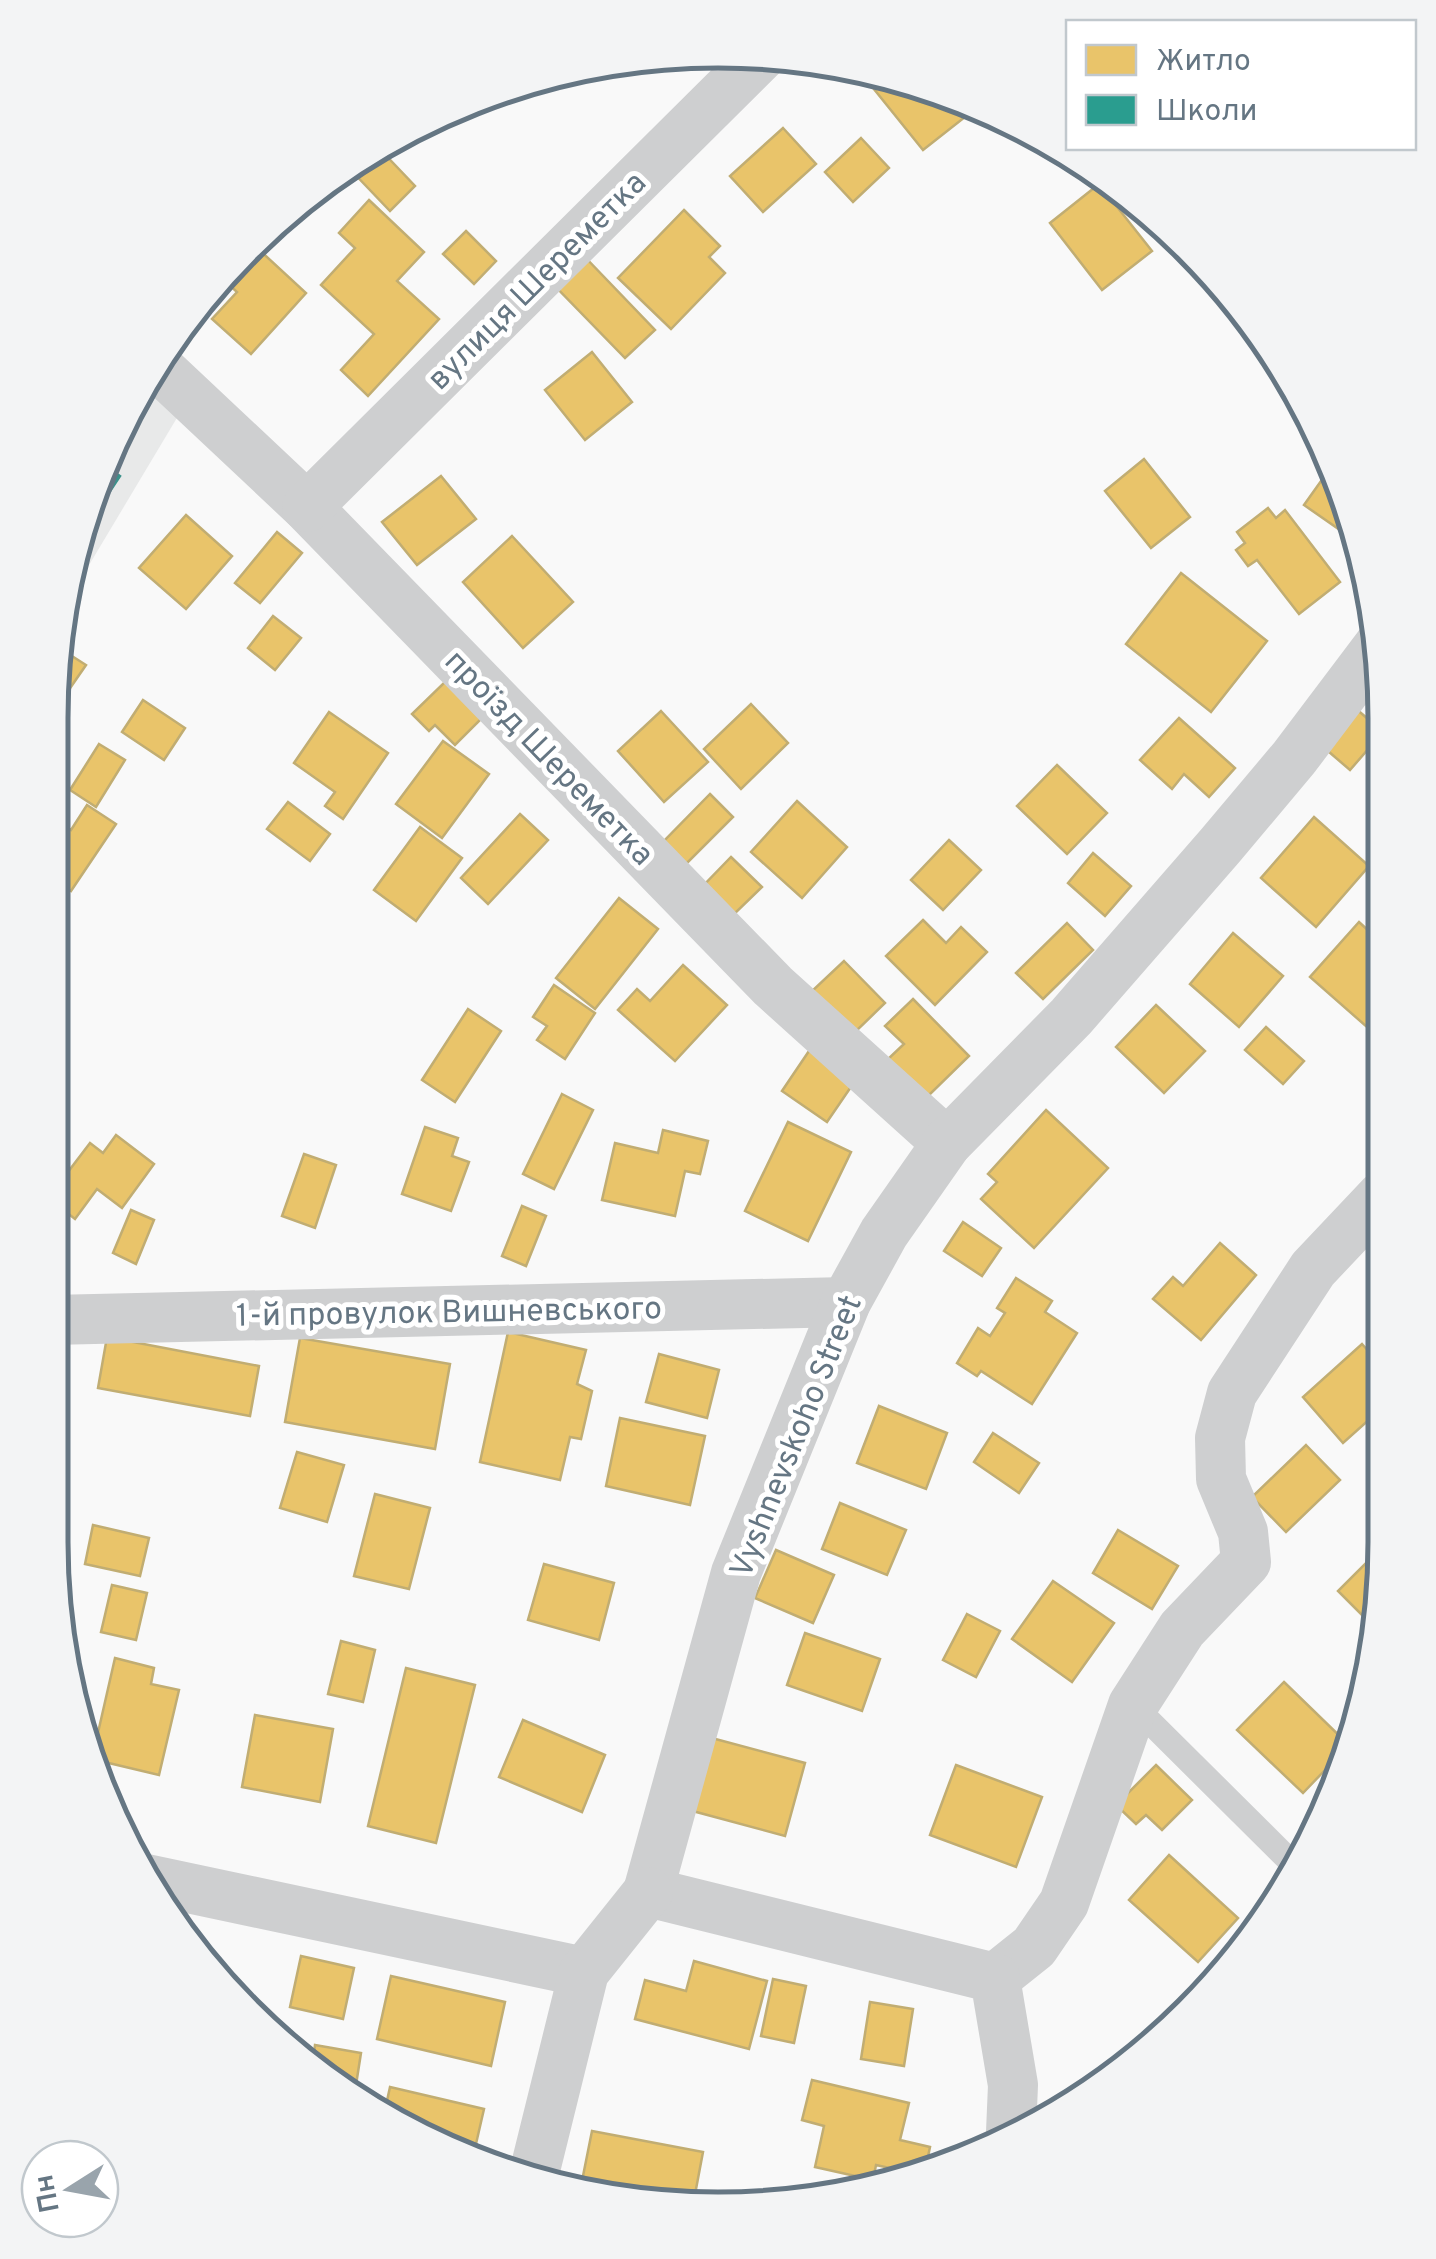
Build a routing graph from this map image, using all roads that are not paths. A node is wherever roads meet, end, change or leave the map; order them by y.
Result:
1 (748, 69) edge
2 (166, 375) edge
3 (307, 507) junction
4 (1366, 663) edge
5 (947, 1143) junction
6 (1368, 1211) edge
7 (846, 1302) junction
8 (68, 1320) edge
9 (1133, 1705) junction
10 (1286, 1857) edge
11 (165, 1883) edge
12 (648, 1892) junction
13 (584, 1972) junction
14 (995, 1978) junction
15 (1011, 2121) edge
16 (536, 2165) edge

1 - 3 street, вулиця Шереметка
2 - 3 street, проїзд Шереметка
3 - 5 street, проїзд Шереметка
4 - 5 street, Vyshnevskoho Street
5 - 7 street, Vyshnevskoho Street
6 - 9 street
7 - 8 street, 1-й провулок Вишневського
7 - 12 street, Vyshnevskoho Street
9 - 10 lane
9 - 14 street
11 - 13 street
12 - 13 street
12 - 14 street
13 - 16 street
14 - 15 street

